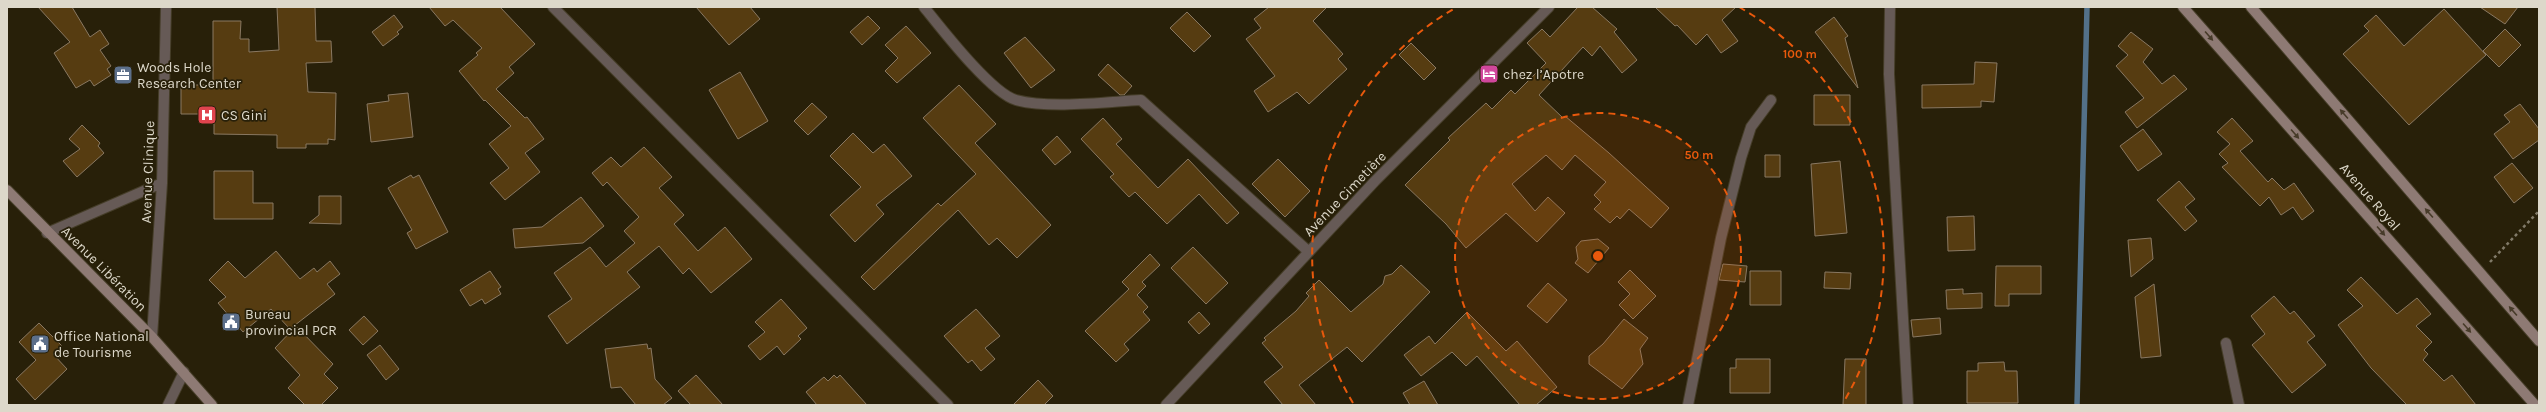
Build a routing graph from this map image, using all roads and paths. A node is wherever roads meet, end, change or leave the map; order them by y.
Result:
1 (166, 7) edge
2 (553, 7) edge
3 (924, 7) edge
4 (1549, 7) edge
5 (1890, 7) edge
6 (2183, 7) edge
7 (2251, 7) edge
8 (1771, 100) dead end
9 (162, 182) junction
10 (7, 190) edge
11 (2539, 211) edge
12 (47, 233) junction
13 (1309, 252) junction
14 (2480, 272) junction
15 (152, 337) junction
16 (2539, 341) edge
17 (2226, 343) dead end
18 (184, 372) junction
19 (1176, 400) edge
20 (168, 405) edge
21 (212, 405) edge
22 (948, 405) edge
23 (1166, 405) edge
24 (1688, 405) edge
25 (1908, 405) edge
26 (2239, 405) edge
27 (2535, 405) edge

1 - 9 street, Avenue Clinique
2 - 22 street
3 - 13 street
4 - 13 street, Avenue Cimetière
5 - 25 street
6 -> 27 street, Avenue Royal
14 -> 7 street
8 - 24 street
9 - 12 street
9 - 15 street, Avenue Clinique
10 - 12 street, Avenue Libération
11 - 14 path
12 - 15 street, Avenue Libération
13 - 19 street, Avenue Cimetière
16 -> 14 street
15 - 18 street, Avenue Libération
17 - 26 street
18 - 20 street
18 - 21 street, Avenue Libération
19 - 23 street, Avenue Cimetière

